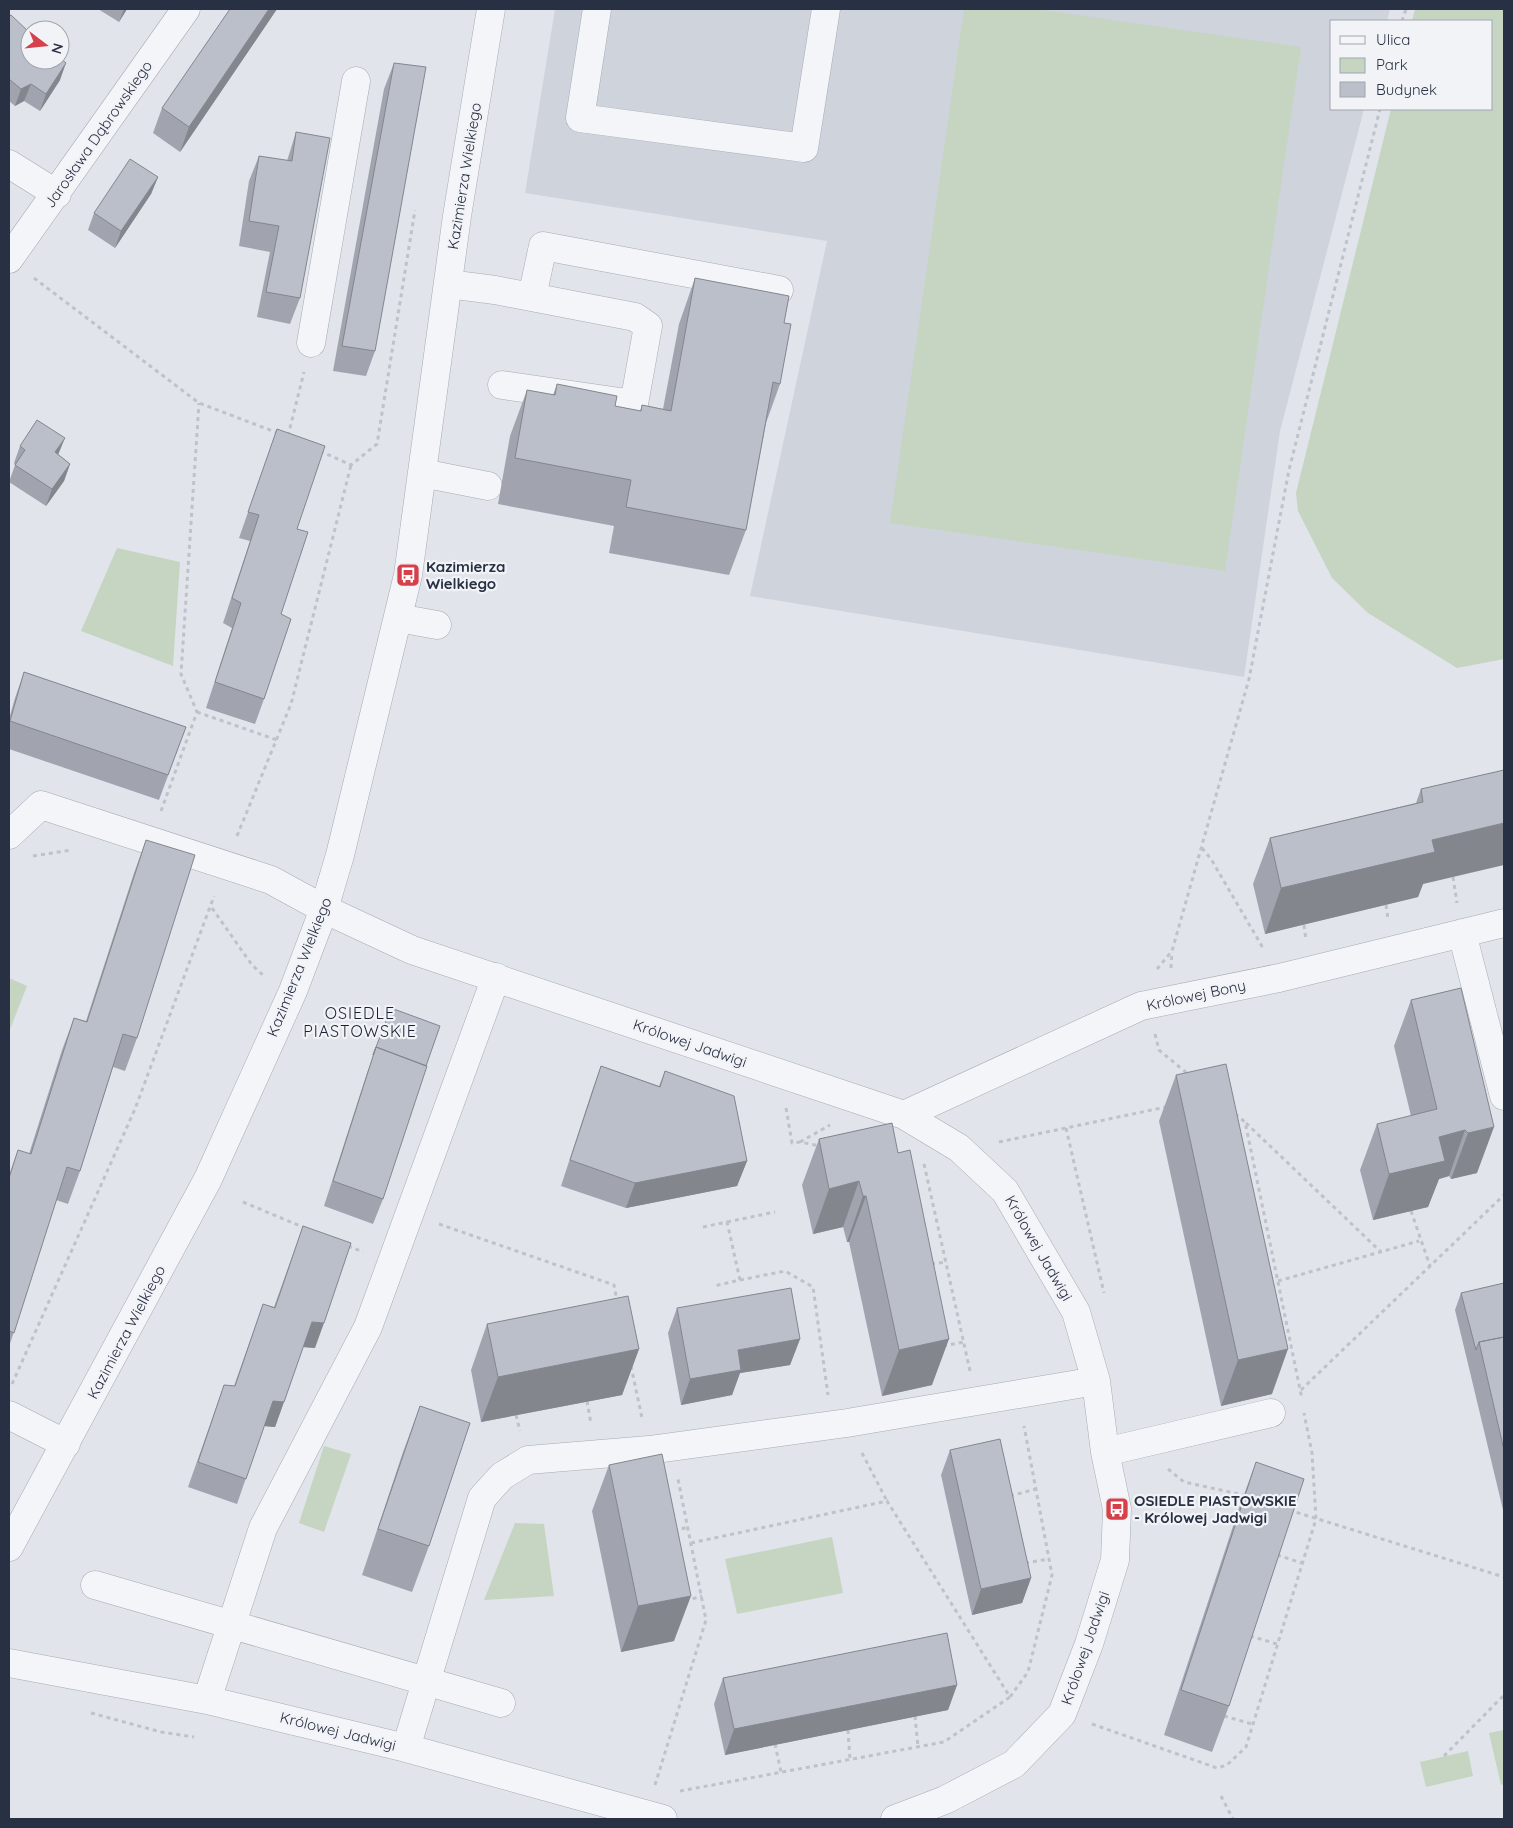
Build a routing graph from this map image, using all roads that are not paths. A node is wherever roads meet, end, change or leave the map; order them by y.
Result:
1 (186, 9) edge
2 (491, 9) edge
3 (597, 9) edge
4 (826, 9) edge
5 (356, 80) dead end
6 (9, 164) edge
7 (56, 194) junction
8 (10, 258) edge
9 (448, 284) junction
10 (779, 290) dead end
11 (532, 297) junction
12 (311, 343) road end
13 (502, 385) dead end
14 (422, 473) junction
15 (488, 486) dead end
16 (398, 618) junction
17 (437, 625) dead end
18 (9, 835) edge
19 (324, 909) junction
20 (1504, 923) edge
21 (1462, 933) junction
22 (496, 977) junction
23 (1504, 1096) edge
24 (904, 1114) junction
25 (1096, 1381) junction
26 (1271, 1413) dead end
27 (9, 1416) edge
28 (66, 1444) junction
29 (1105, 1452) junction
30 (9, 1546) edge
31 (95, 1585) dead end
32 (232, 1624) junction
33 (9, 1663) edge
34 (427, 1682) junction
35 (207, 1700) junction
36 (501, 1703) dead end
37 (406, 1748) junction
38 (663, 1819) edge
39 (895, 1819) edge

1 - 7 street, Jarosława Dąbrowskiego
2 - 9 street, Kazimierza Wielkiego
3 - 4 street
5 - 12 street
6 - 7 street
7 - 8 street, Jarosława Dąbrowskiego
9 - 11 street
9 - 14 street, Kazimierza Wielkiego
10 - 11 street
11 - 13 street
14 - 15 street
14 - 16 street, Kazimierza Wielkiego
16 - 17 street
16 - 19 street, Kazimierza Wielkiego
18 - 19 street, Królowej Jadwigi
19 - 22 street, Królowej Jadwigi
19 - 28 street, Kazimierza Wielkiego
20 - 21 street, Królowej Bony
21 - 23 street
21 - 24 street, Królowej Bony
22 - 24 street, Królowej Jadwigi
22 - 32 street
24 - 25 street, Królowej Jadwigi
25 - 29 street, Królowej Jadwigi
25 - 34 street
26 - 29 street
27 - 28 street
28 - 30 street, Kazimierza Wielkiego
29 - 39 street, Królowej Jadwigi
31 - 32 street
32 - 34 street
32 - 35 street
33 - 35 street, Królowej Jadwigi
34 - 36 street
34 - 37 street
35 - 37 street, Królowej Jadwigi
37 - 38 street, Królowej Jadwigi

